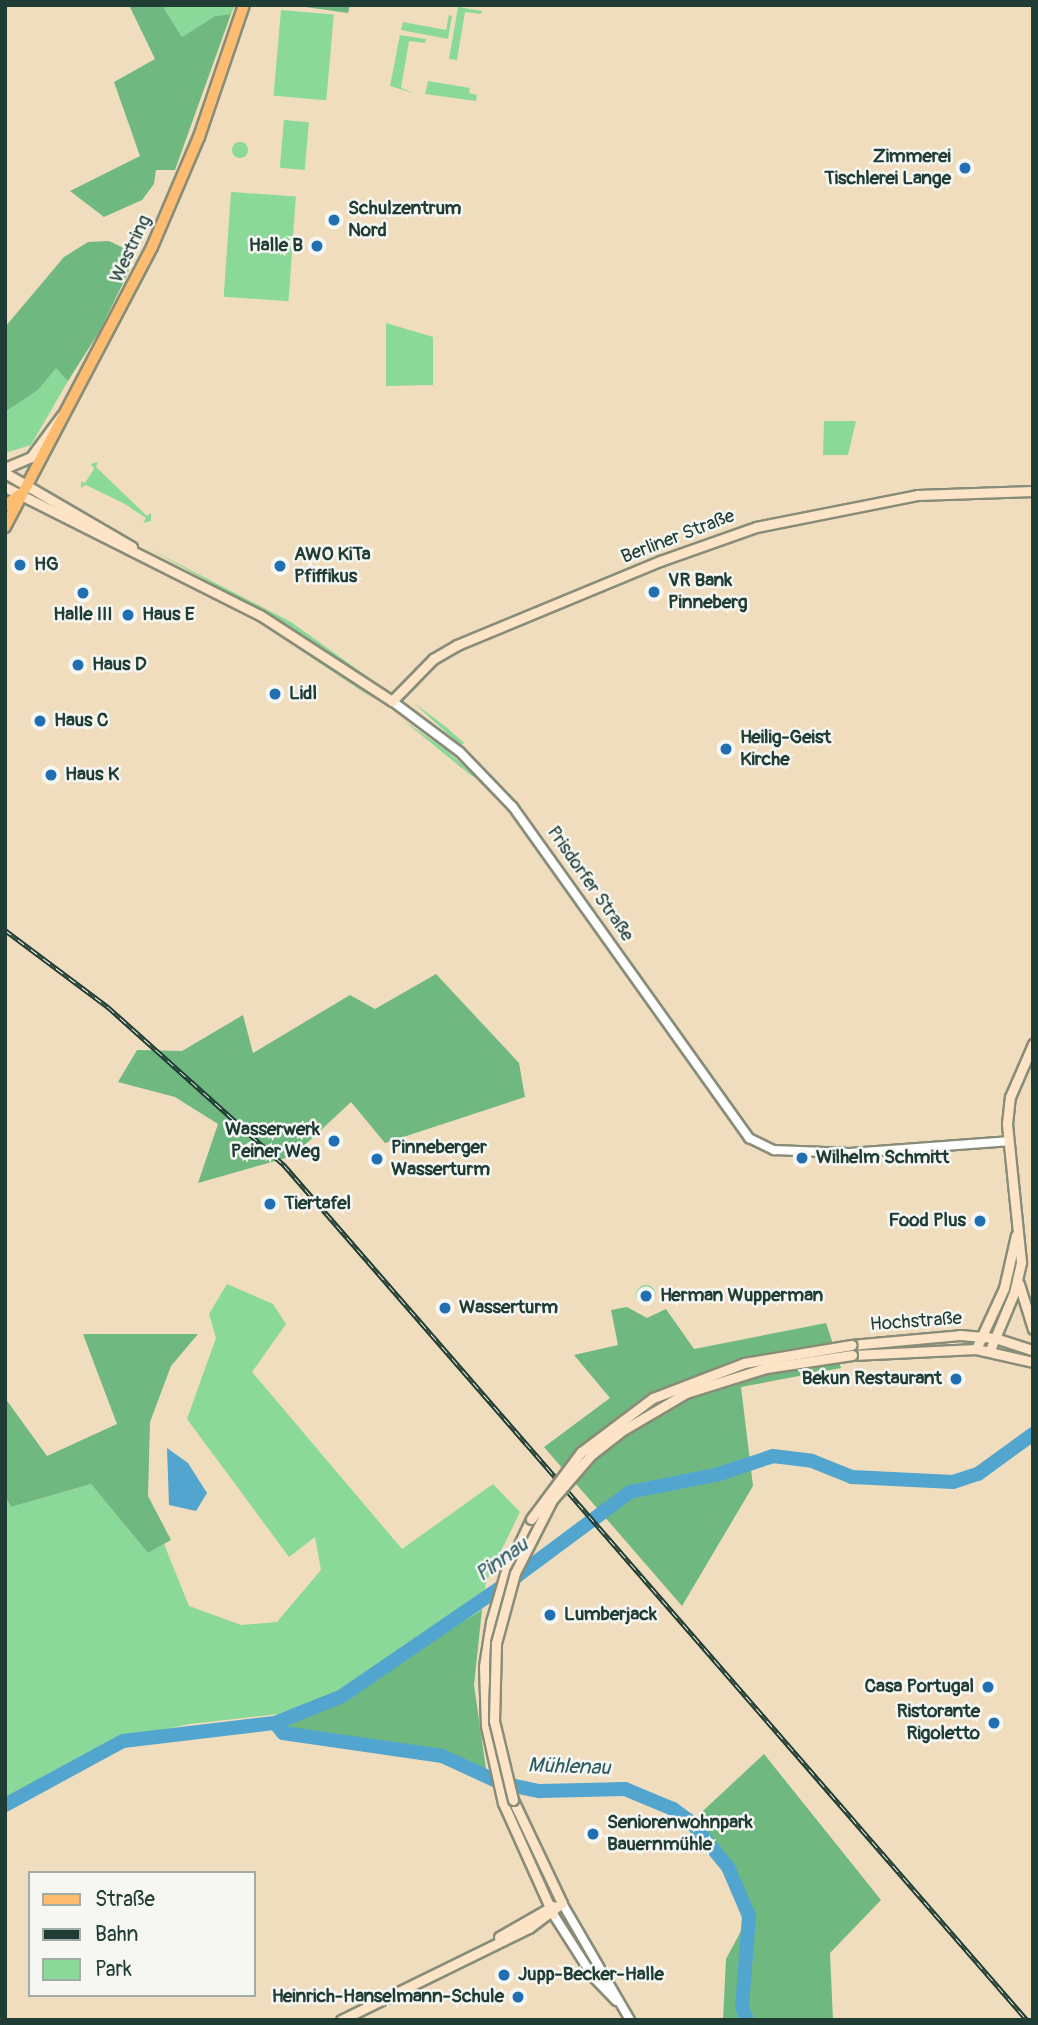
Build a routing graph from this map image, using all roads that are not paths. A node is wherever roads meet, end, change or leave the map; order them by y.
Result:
1 (244, 5) edge
2 (71, 407) junction
3 (5, 468) edge
4 (5, 473) edge
5 (26, 485) junction
6 (1033, 485) edge
7 (5, 487) edge
8 (1007, 490) junction
9 (1033, 491) edge
10 (19, 495) junction
11 (5, 506) edge
12 (5, 527) edge
13 (139, 552) junction
14 (392, 701) junction
15 (1033, 1044) edge
16 (1008, 1141) junction
17 (1016, 1235) junction
18 (1018, 1279) junction
19 (1033, 1329) edge
20 (983, 1336) junction
21 (995, 1338) junction
22 (976, 1349) junction
23 (852, 1350) junction
24 (990, 1350) junction
25 (1033, 1350) edge
26 (1033, 1362) edge
27 (562, 1903) junction
28 (551, 1910) junction
29 (621, 2005) junction
30 (341, 2020) edge
31 (630, 2020) edge

1 - 2 main road, Westring
2 - 3 main road
2 - 5 main road, Westring
4 - 5 main road, Prisdorfer Straße
5 - 10 main road, Westring
5 - 13 main road, Prisdorfer Straße
6 - 8 main road, Berliner Straße
7 - 10 main road, Prisdorfer Straße
8 - 9 main road, Berliner Straße
8 - 14 main road, Berliner Straße
10 - 11 main road, Westring
10 - 12 main road, Westring
10 - 13 main road, Prisdorfer Straße
13 - 14 main road, Prisdorfer Straße
14 - 16 street, Prisdorfer Straße
15 - 16 main road
16 - 17 main road
17 - 18 main road
17 - 20 main road
18 - 19 main road
18 - 21 main road
20 - 21 main road, Hochstraße
20 - 22 main road
20 - 23 main road, Hochstraße
21 - 24 main road
21 - 25 main road, Hochstraße
22 - 23 main road
22 - 24 main road
23 - 27 main road, bridge
23 - 28 main road, bridge
24 - 26 main road
27 - 28 main road
27 - 29 street
28 - 29 street
28 - 30 main road
29 - 31 street

